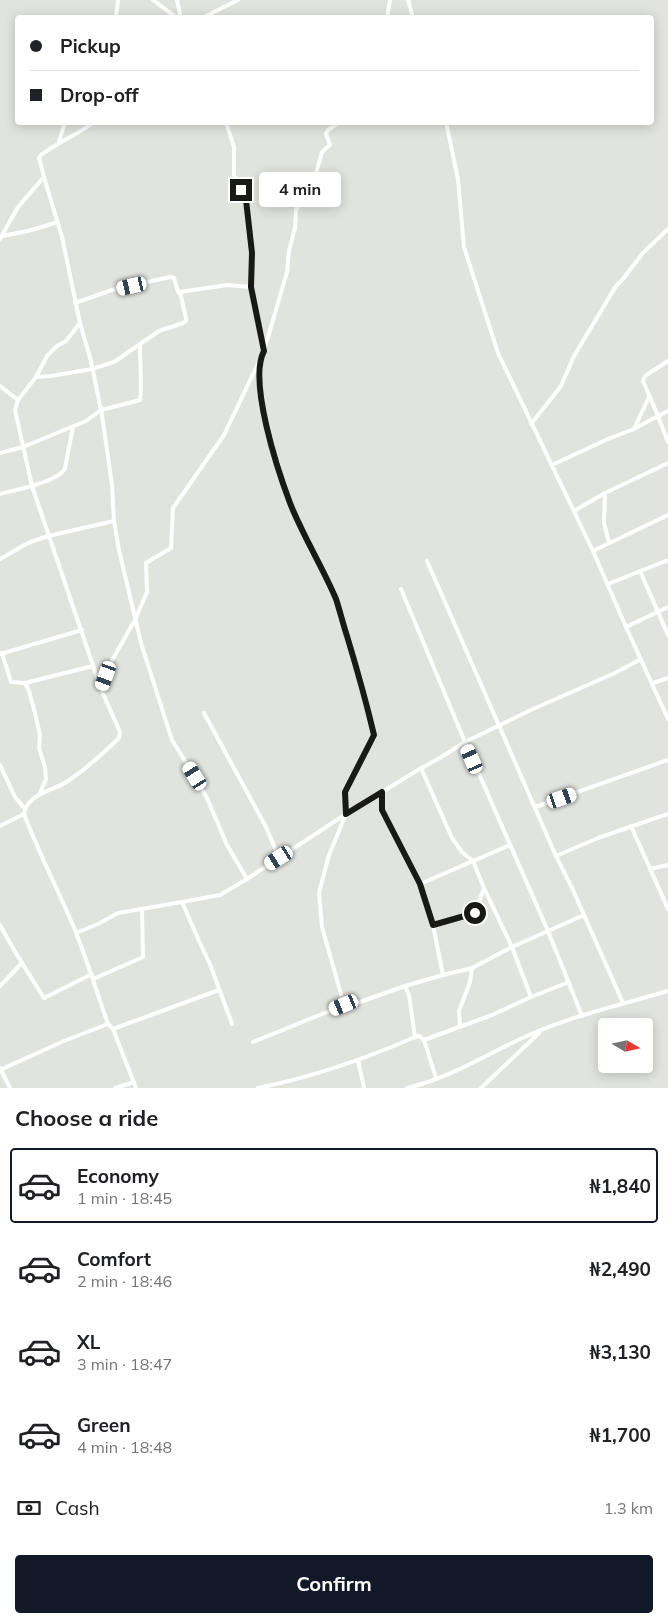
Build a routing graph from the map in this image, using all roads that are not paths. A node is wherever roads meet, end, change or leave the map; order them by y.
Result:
1 (114, 0) edge
2 (118, 0) edge
3 (153, 0) edge
4 (177, 0) edge
5 (238, 0) edge
6 (390, 0) edge
7 (408, 0) edge
8 (118, 6) junction
9 (116, 15) edge
10 (173, 15) edge
11 (181, 15) edge
12 (208, 15) edge
13 (388, 15) edge
14 (412, 15) edge
15 (64, 125) edge
16 (90, 125) edge
17 (227, 125) edge
18 (336, 125) edge
19 (447, 125) edge
20 (59, 142) junction
21 (44, 177) junction
22 (58, 222) junction
23 (668, 229) edge
24 (1, 238) edge
25 (251, 287) junction
26 (180, 292) junction
27 (75, 303) junction
28 (80, 323) junction
29 (140, 346) junction
30 (264, 351) junction
31 (261, 357) junction
32 (668, 361) edge
33 (92, 369) junction
34 (36, 377) junction
35 (0, 386) edge
36 (649, 397) junction
37 (18, 400) junction
38 (100, 410) junction
39 (668, 411) edge
40 (658, 416) junction
41 (531, 424) junction
42 (72, 427) junction
43 (634, 429) junction
44 (668, 442) edge
45 (23, 447) junction
46 (0, 453) edge
47 (668, 463) edge
48 (552, 465) junction
49 (32, 486) junction
50 (605, 493) junction
51 (0, 494) edge
52 (574, 511) junction
53 (668, 515) edge
54 (114, 521) junction
55 (48, 536) junction
56 (609, 543) junction
57 (593, 551) junction
58 (0, 559) edge
59 (668, 560) edge
60 (427, 561) dead end
61 (640, 571) junction
62 (608, 584) junction
63 (400, 589) dead end
64 (668, 607) edge
65 (658, 612) junction
66 (135, 620) junction
67 (626, 627) junction
68 (82, 630) junction
69 (668, 635) edge
70 (1, 653) edge
71 (641, 659) junction
72 (93, 666) junction
73 (668, 678) edge
74 (25, 683) junction
75 (653, 683) junction
76 (101, 689) junction
77 (204, 713) dead end
78 (668, 719) edge
79 (499, 725) junction
80 (465, 742) junction
81 (668, 760) edge
82 (0, 765) edge
83 (421, 768) junction
84 (382, 792) junction
85 (39, 795) junction
86 (535, 807) junction
87 (25, 809) junction
88 (24, 814) junction
89 (346, 814) junction
90 (668, 814) edge
91 (0, 826) edge
92 (631, 826) junction
93 (510, 845) junction
94 (556, 856) junction
95 (279, 858) junction
96 (472, 861) junction
97 (668, 866) edge
98 (650, 870) junction
99 (247, 878) junction
100 (420, 884) junction
101 (484, 888) junction
102 (182, 902) junction
103 (668, 909) edge
104 (142, 910) junction
105 (584, 915) junction
106 (0, 925) edge
107 (433, 925) junction
108 (548, 931) junction
109 (76, 933) junction
110 (512, 947) junction
111 (21, 964) junction
112 (472, 968) junction
113 (443, 974) junction
114 (92, 977) junction
115 (570, 982) junction
116 (0, 986) edge
117 (404, 986) junction
118 (219, 990) junction
119 (668, 991) edge
120 (531, 997) junction
121 (623, 1003) junction
122 (344, 1005) junction
123 (582, 1016) junction
124 (108, 1024) junction
125 (232, 1024) dead end
126 (460, 1026) junction
127 (112, 1029) junction
128 (542, 1030) junction
129 (415, 1037) junction
130 (424, 1040) junction
131 (253, 1042) dead end
132 (358, 1060) junction
133 (0, 1069) edge
134 (436, 1078) junction
135 (134, 1082) junction
136 (10, 1088) edge
137 (115, 1088) edge
138 (136, 1088) edge
139 (258, 1088) edge
140 (364, 1088) edge
141 (407, 1088) edge
142 (480, 1088) edge

1 - 8 street
2 - 8 street
3 - 10 street
4 - 11 street
5 - 12 street
6 - 13 street
7 - 14 street
8 - 9 street
15 - 20 street
16 - 20 street
17 - 25 street
18 - 30 street
19 - 41 street
20 - 21 street
21 - 22 street
21 - 24 street
22 - 24 street
22 - 27 street
23 - 41 street
25 - 26 street
25 - 30 street
26 - 27 street
26 - 29 street
27 - 28 street
28 - 33 street
28 - 34 street
29 - 33 street
29 - 38 street
30 - 31 street
31 - 66 street
31 - 89 street
32 - 36 street
33 - 34 street
33 - 38 street
34 - 37 street
35 - 37 street
36 - 40 street
36 - 43 street
37 - 45 street
38 - 42 street
38 - 54 street
39 - 40 street
40 - 43 street
40 - 44 street
41 - 48 street
42 - 45 street
42 - 49 street
43 - 48 street
45 - 46 street
45 - 49 street
47 - 50 street
48 - 52 street
49 - 51 street
49 - 55 street
50 - 52 street
50 - 56 street
52 - 57 street
53 - 56 street
54 - 55 street
54 - 66 street
55 - 58 street
55 - 68 street
56 - 57 street
57 - 62 street
59 - 61 street
60 - 79 street
61 - 62 street
61 - 65 street
62 - 67 street
63 - 80 street
64 - 65 street
65 - 67 street
65 - 69 street
66 - 76 street
66 - 99 street
67 - 71 street
68 - 70 street
68 - 72 street
70 - 74 street
71 - 75 street
71 - 79 street
72 - 74 street
72 - 76 street
73 - 75 street
74 - 85 street
75 - 78 street
76 - 85 street
77 - 95 street
79 - 80 street
79 - 86 street
80 - 83 street
80 - 93 street
81 - 86 street
82 - 87 street
83 - 84 street
83 - 96 street
84 - 89 street
84 - 100 street
85 - 87 street
86 - 94 street
87 - 88 street
88 - 91 street
88 - 109 street
89 - 95 street
89 - 122 street
90 - 92 street
92 - 94 street
92 - 98 street
93 - 96 street
93 - 108 street
94 - 105 street
95 - 99 street
96 - 100 street
96 - 101 street
97 - 98 street
98 - 103 street
99 - 102 street
100 - 107 street
101 - 107 street
101 - 110 street
102 - 104 street
102 - 118 street
104 - 109 street
104 - 114 street
105 - 108 street
105 - 121 street
106 - 111 street
107 - 113 street
108 - 110 street
108 - 115 street
109 - 114 street
110 - 112 street
110 - 120 street
111 - 114 street
111 - 116 street
112 - 113 street
112 - 126 street
113 - 117 street
114 - 124 street
115 - 120 street
115 - 123 street
117 - 122 street
117 - 129 street
118 - 125 street
118 - 127 street
119 - 121 street
120 - 126 street
121 - 123 street
122 - 131 street
123 - 128 street
124 - 127 street
124 - 133 street
126 - 130 street
127 - 135 street
128 - 134 street
128 - 142 street
129 - 130 street
129 - 132 street
130 - 134 street
132 - 139 street
132 - 140 street
133 - 136 street
134 - 141 street
135 - 137 street
135 - 138 street

